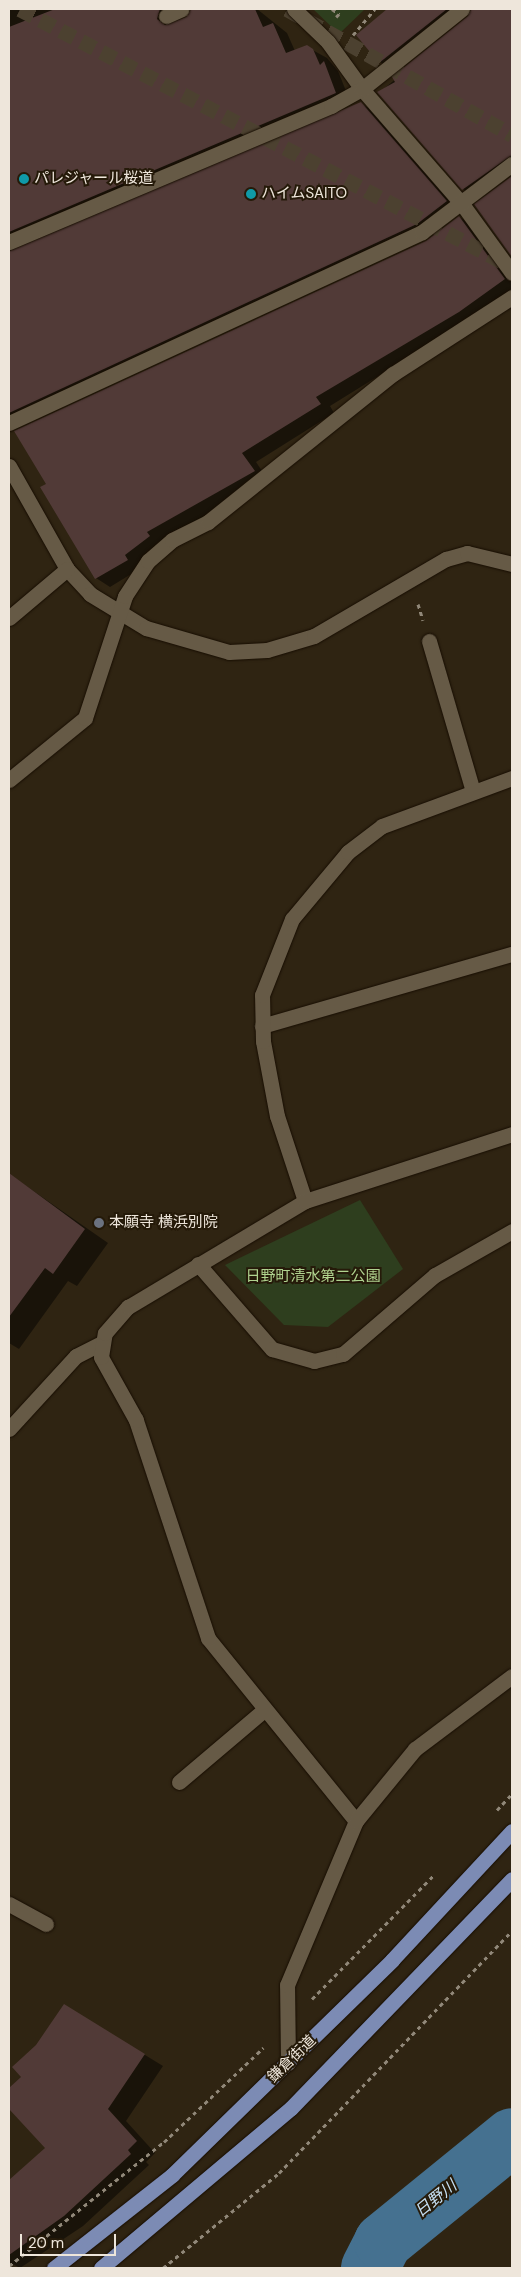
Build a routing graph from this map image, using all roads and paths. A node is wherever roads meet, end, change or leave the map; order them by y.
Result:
1 (182, 9) edge
2 (294, 9) edge
3 (375, 9) edge
4 (462, 9) edge
5 (166, 16) dead end
6 (337, 53) junction
7 (362, 89) junction
8 (512, 164) edge
9 (462, 204) junction
10 (9, 242) edge
11 (512, 273) edge
12 (512, 297) edge
13 (9, 422) edge
14 (9, 466) edge
15 (512, 564) edge
16 (67, 569) junction
17 (411, 580) junction
18 (121, 614) junction
19 (9, 618) edge
20 (429, 641) joint
21 (512, 778) edge
22 (9, 780) edge
23 (474, 791) junction
24 (512, 954) edge
25 (262, 1026) junction
26 (512, 1134) edge
27 (305, 1201) junction
28 (512, 1230) edge
29 (198, 1264) junction
30 (103, 1342) junction
31 (9, 1429) edge
32 (512, 1676) edge
33 (264, 1710) junction
34 (179, 1782) dead end
35 (356, 1821) junction
36 (512, 1831) edge
37 (512, 1879) edge
38 (9, 1904) edge
39 (46, 1924) dead end
40 (512, 1931) edge
41 (288, 2062) junction
42 (54, 2268) edge
43 (100, 2268) edge
44 (163, 2268) edge

1 - 5 street
2 - 6 street
3 - 6 path
4 - 7 street
6 - 7 street
7 - 9 street
7 - 10 street
8 - 9 street
9 - 11 street
9 - 13 street
12 - 18 street
14 - 16 street
15 - 17 street
16 - 18 street
16 - 19 street
17 - 18 street
17 - 20 path
18 - 22 street
20 - 23 street
21 - 23 street
23 - 25 street
24 - 25 street
25 - 27 street
26 - 27 street
27 - 29 street
28 - 29 street
29 - 30 street
30 - 31 street
30 - 33 street
32 - 35 street
33 - 34 street
33 - 35 street
35 - 41 street
36 - 41 main road, 鎌倉街道
37 - 43 main road
38 - 39 street
40 - 44 path
41 - 42 main road, 鎌倉街道

